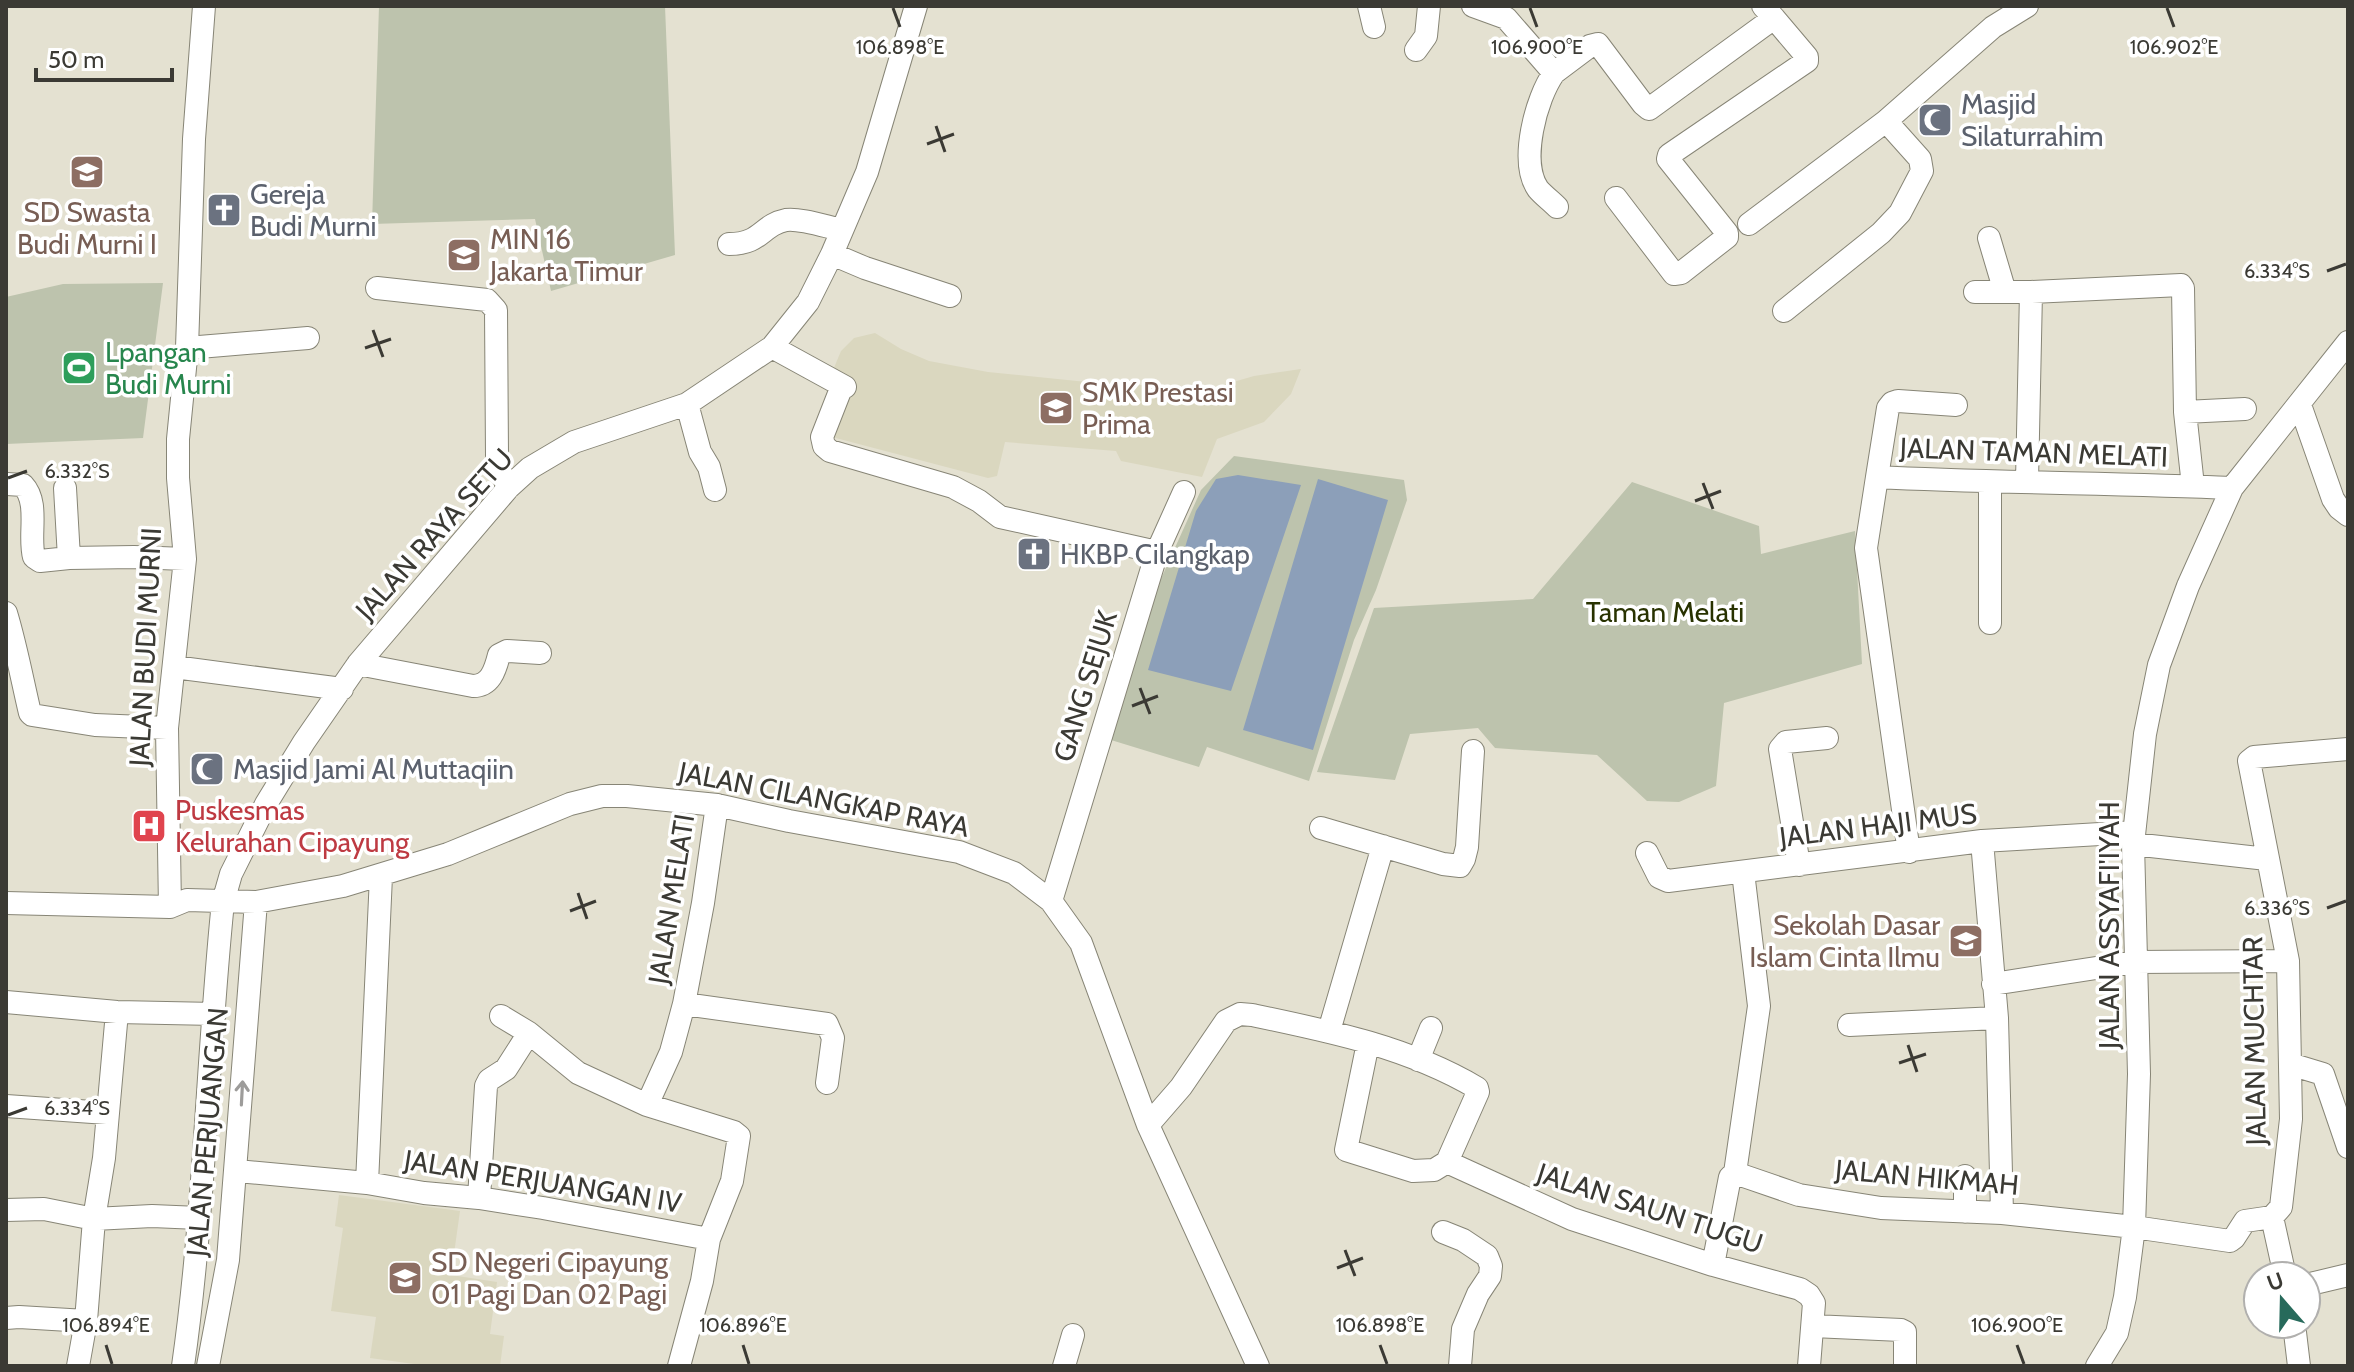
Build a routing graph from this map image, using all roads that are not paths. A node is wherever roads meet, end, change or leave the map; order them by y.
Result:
1 (204, 6) edge
2 (916, 6) edge
3 (1429, 6) edge
4 (1473, 6) edge
5 (2027, 6) edge
6 (1768, 12) edge
7 (1416, 50) dead end
8 (1554, 73) junction
9 (1886, 121) junction
10 (1616, 198) dead end
11 (1557, 207) dead end
12 (1749, 224) dead end
13 (842, 230) junction
14 (1989, 238) dead end
15 (729, 244) dead end
16 (832, 254) junction
17 (377, 288) dead end
18 (1975, 292) dead end
19 (2005, 292) junction
20 (2031, 292) junction
21 (950, 296) dead end
22 (1784, 311) dead end
23 (308, 338) dead end
24 (2348, 342) edge
25 (772, 347) junction
26 (187, 348) junction
27 (687, 404) junction
28 (1956, 405) dead end
29 (2300, 405) junction
30 (2245, 409) dead end
31 (2185, 412) junction
32 (1877, 477) junction
33 (2027, 481) junction
34 (1990, 483) junction
35 (7, 484) edge
36 (2193, 486) junction
37 (509, 487) junction
38 (65, 488) dead end
39 (2232, 488) junction
40 (715, 490) dead end
41 (1184, 492) dead end
42 (2348, 515) edge
43 (1157, 552) junction
44 (69, 558) junction
45 (185, 559) junction
46 (6, 613) edge
47 (1990, 623) dead end
48 (540, 653) dead end
49 (358, 664) junction
50 (174, 667) junction
51 (342, 689) junction
52 (167, 728) junction
53 (1827, 738) dead end
54 (2348, 749) edge
55 (1473, 751) dead end
56 (717, 805) junction
57 (1321, 828) dead end
58 (2133, 838) junction
59 (1982, 841) junction
60 (1383, 846) junction
61 (1909, 852) junction
62 (1647, 853) dead end
63 (2267, 859) junction
64 (1799, 865) junction
65 (1743, 872) junction
66 (231, 874) junction
67 (381, 876) junction
68 (181, 898) junction
69 (1051, 901) junction
70 (223, 902) junction
71 (256, 902) junction
72 (6, 903) edge
73 (2288, 961) junction
74 (2135, 962) junction
75 (1993, 984) junction
76 (6, 1002) edge
77 (684, 1004) junction
78 (117, 1012) junction
79 (215, 1014) junction
80 (501, 1016) dead end
81 (1997, 1018) junction
82 (1849, 1025) dead end
83 (1431, 1028) dead end
84 (1329, 1031) junction
85 (529, 1033) junction
86 (1368, 1043) junction
87 (1418, 1060) junction
88 (2290, 1064) junction
89 (827, 1083) dead end
90 (647, 1105) junction
91 (6, 1106) edge
92 (107, 1113) junction
93 (1148, 1125) junction
94 (2348, 1147) edge
95 (1447, 1162) junction
96 (237, 1171) junction
97 (1735, 1173) junction
98 (1965, 1176) dead end
99 (367, 1183) junction
100 (479, 1198) junction
101 (6, 1210) edge
102 (1965, 1212) junction
103 (2002, 1213) junction
104 (2272, 1217) junction
105 (199, 1218) junction
106 (94, 1219) junction
107 (2126, 1226) junction
108 (1443, 1232) dead end
109 (709, 1239) junction
110 (2281, 1260) edge
111 (1713, 1265) junction
112 (2348, 1275) edge
113 (2322, 1281) edge
114 (6, 1318) edge
115 (86, 1321) junction
116 (1813, 1326) junction
117 (1073, 1335) dead end
118 (2296, 1340) edge
119 (78, 1366) edge
120 (183, 1366) edge
121 (208, 1366) edge
122 (679, 1366) edge
123 (1064, 1366) edge
124 (1258, 1366) edge
125 (1460, 1366) edge
126 (1809, 1366) edge
127 (1905, 1366) edge
128 (2097, 1366) edge
129 (2299, 1366) edge

1 - 26 street, JALAN BUDI MURNI
2 - 13 street, JALAN RAYA SETU
3 - 7 street
4 - 8 street
5 - 9 street
6 - 8 street
6 - 10 street
8 - 11 street
9 - 12 street
9 - 22 street
13 - 15 street
13 - 16 street, JALAN RAYA SETU
14 - 19 street
16 - 21 street
16 - 25 street, JALAN RAYA SETU
17 - 37 street
18 - 19 street
19 - 20 street
20 - 31 street
20 - 33 street
23 - 26 street
24 - 29 street, JALAN ASSYAFI'IYAH
25 - 27 street, JALAN RAYA SETU
25 - 43 street
26 - 45 street, JALAN BUDI MURNI
27 - 37 street, JALAN RAYA SETU
27 - 40 street
28 - 32 street
29 - 39 street, JALAN ASSYAFI'IYAH
29 - 42 street
30 - 31 street
31 - 36 street
32 - 34 street, JALAN TAMAN MELATI
32 - 61 street, JALAN TAMAN MELATI
33 - 34 street, JALAN TAMAN MELATI
33 - 36 street, JALAN TAMAN MELATI
34 - 47 street
35 - 44 street
36 - 39 street, JALAN TAMAN MELATI
37 - 49 street, JALAN RAYA SETU
38 - 44 street
39 - 58 street, JALAN ASSYAFI'IYAH
41 - 43 street, GANG SEJUK
43 - 69 street, GANG SEJUK
44 - 45 street
45 - 50 street, JALAN BUDI MURNI
46 - 52 street
48 - 49 street
49 - 51 street, JALAN RAYA SETU
50 - 51 street
50 - 52 street, JALAN BUDI MURNI
51 - 66 street, JALAN RAYA SETU
52 - 68 street, JALAN BUDI MURNI
53 - 64 street
54 - 63 street, JALAN MUCHTAR
55 - 60 street
56 - 67 street, JALAN CILANGKAP RAYA
56 - 69 street, JALAN CILANGKAP RAYA
56 - 77 street, JALAN MELATI
57 - 60 street
58 - 59 street, JALAN HAJI MUS
58 - 63 street, JALAN HAJI MUS
58 - 74 street, JALAN ASSYAFI'IYAH
59 - 61 street, JALAN HAJI MUS
59 - 75 street
60 - 84 street
61 - 64 street, JALAN HAJI MUS
62 - 65 street, JALAN HAJI MUS
63 - 73 street, JALAN MUCHTAR
64 - 65 street, JALAN HAJI MUS
65 - 97 street
66 - 68 street
66 - 70 street, JALAN RAYA SETU
67 - 71 street, JALAN CILANGKAP RAYA
67 - 99 street
68 - 70 street, JALAN CILANGKAP RAYA
68 - 72 street, JALAN CILANGKAP RAYA
69 - 93 street, JALAN CILANGKAP RAYA
70 - 71 street, JALAN CILANGKAP RAYA
70 - 79 street, JALAN RAYA SETU
96 -> 71 street, JALAN PERJUANGAN
73 - 74 street
73 - 88 street, JALAN MUCHTAR
74 - 75 street
74 - 107 street, JALAN ASSYAFI'IYAH
75 - 81 street
76 - 78 street
77 - 89 street, JALAN MELATI
77 - 90 street, JALAN MELATI
78 - 79 street
78 - 92 street
79 - 105 street, JALAN RAYA SETU
80 - 85 street
81 - 82 street
81 - 103 street
83 - 87 street
84 - 86 street
84 - 93 street
85 - 90 street
85 - 100 street
86 - 87 street
86 - 95 street
87 - 95 street
88 - 94 street
88 - 104 street, JALAN MUCHTAR
90 - 109 street
91 - 92 street
92 - 106 street
93 - 124 street, JALAN CILANGKAP RAYA
95 - 111 street, JALAN SAUN TUGU
96 - 99 street, JALAN PERJUANGAN IV
96 - 121 street, JALAN PERJUANGAN
97 - 102 street, JALAN HIKMAH
97 - 111 street
98 - 102 street
99 - 100 street, JALAN PERJUANGAN IV
100 - 109 street, JALAN PERJUANGAN IV
101 - 106 street
102 - 103 street, JALAN HIKMAH
103 - 107 street, JALAN HIKMAH
104 - 107 street, JALAN HIKMAH
104 - 110 street
105 - 106 street
105 - 120 street, JALAN RAYA SETU
106 - 115 street
107 - 128 street, JALAN ASSYAFI'IYAH
108 - 125 street
109 - 122 street, JALAN PERJUANGAN IV
111 - 116 street, JALAN SAUN TUGU
112 - 113 street
114 - 115 street
115 - 119 street
116 - 126 street, JALAN SAUN TUGU
116 - 127 street
117 - 123 street
118 - 129 street

